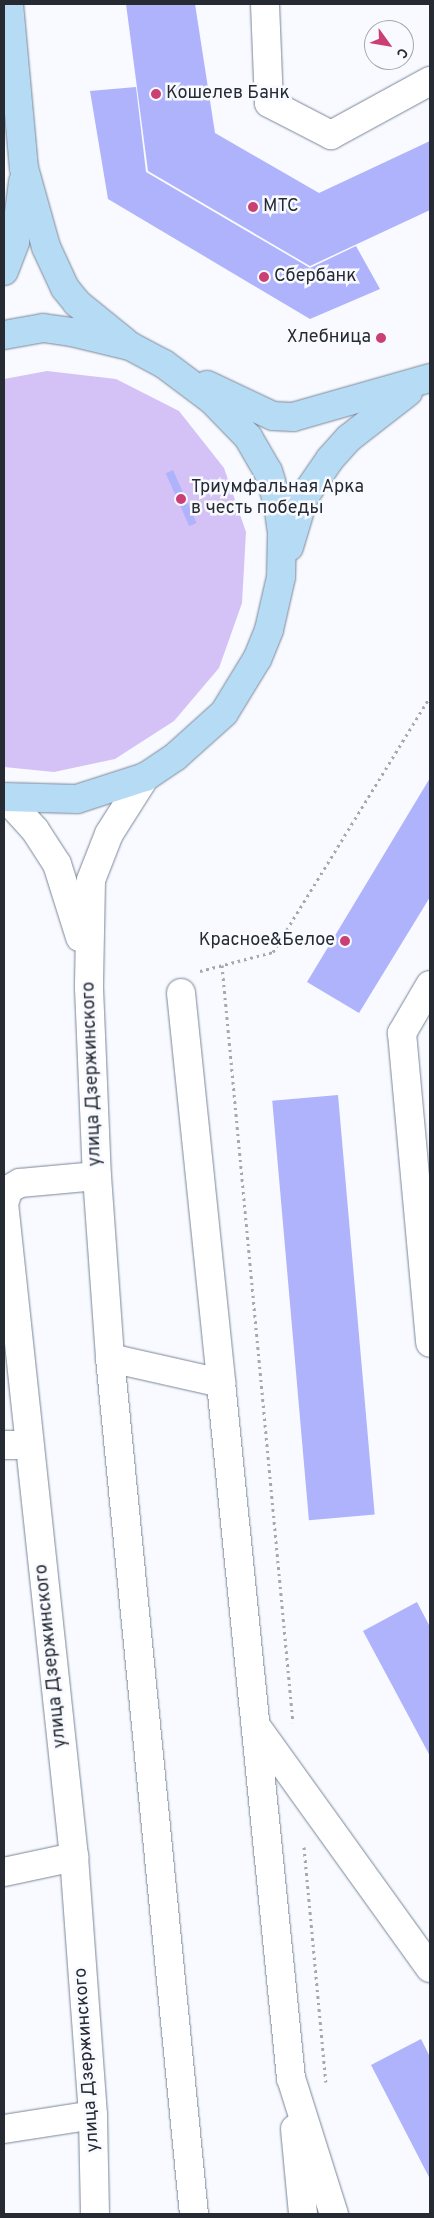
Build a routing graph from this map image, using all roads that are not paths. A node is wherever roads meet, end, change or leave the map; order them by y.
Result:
1 (9, 4) edge
2 (265, 4) edge
3 (430, 81) edge
4 (24, 168) junction
5 (4, 271) edge
6 (4, 335) edge
7 (130, 346) junction
8 (164, 364) junction
9 (425, 381) edge
10 (281, 577) junction
11 (145, 777) junction
12 (5, 797) edge
13 (89, 972) junction
14 (188, 983) road end
15 (430, 985) edge
16 (97, 1176) junction
17 (6, 1183) edge
18 (430, 1343) edge
19 (110, 1358) junction
20 (221, 1383) junction
21 (17, 1445) edge
22 (256, 1726) junction
23 (74, 1856) junction
24 (4, 1872) edge
25 (430, 1968) edge
26 (291, 2078) junction
27 (93, 2115) junction
28 (4, 2129) edge
29 (95, 2214) edge
30 (194, 2214) edge
31 (303, 2214) edge
32 (334, 2214) edge

1 - 4 main road
2 - 3 street
4 - 5 main road
4 - 7 main road
6 - 7 main road
7 - 8 main road
8 - 9 main road
8 - 10 main road
9 - 10 main road
10 - 11 main road
11 - 12 main road
11 - 13 street, улица Дзержинского
12 - 13 street, улица Дзержинского
13 - 16 street, улица Дзержинского
14 - 20 street
15 - 18 street
16 - 17 street, улица Дзержинского
16 - 19 street, улица Дзержинского
17 - 21 street, улица Дзержинского
19 - 20 street
19 - 30 street, улица Дзержинского
20 - 22 street
21 - 23 street, улица Дзержинского
22 - 25 street
22 - 26 street
23 - 24 street
23 - 27 street, улица Дзержинского
26 - 31 street
26 - 32 street
27 - 28 street
27 - 29 street, улица Дзержинского

